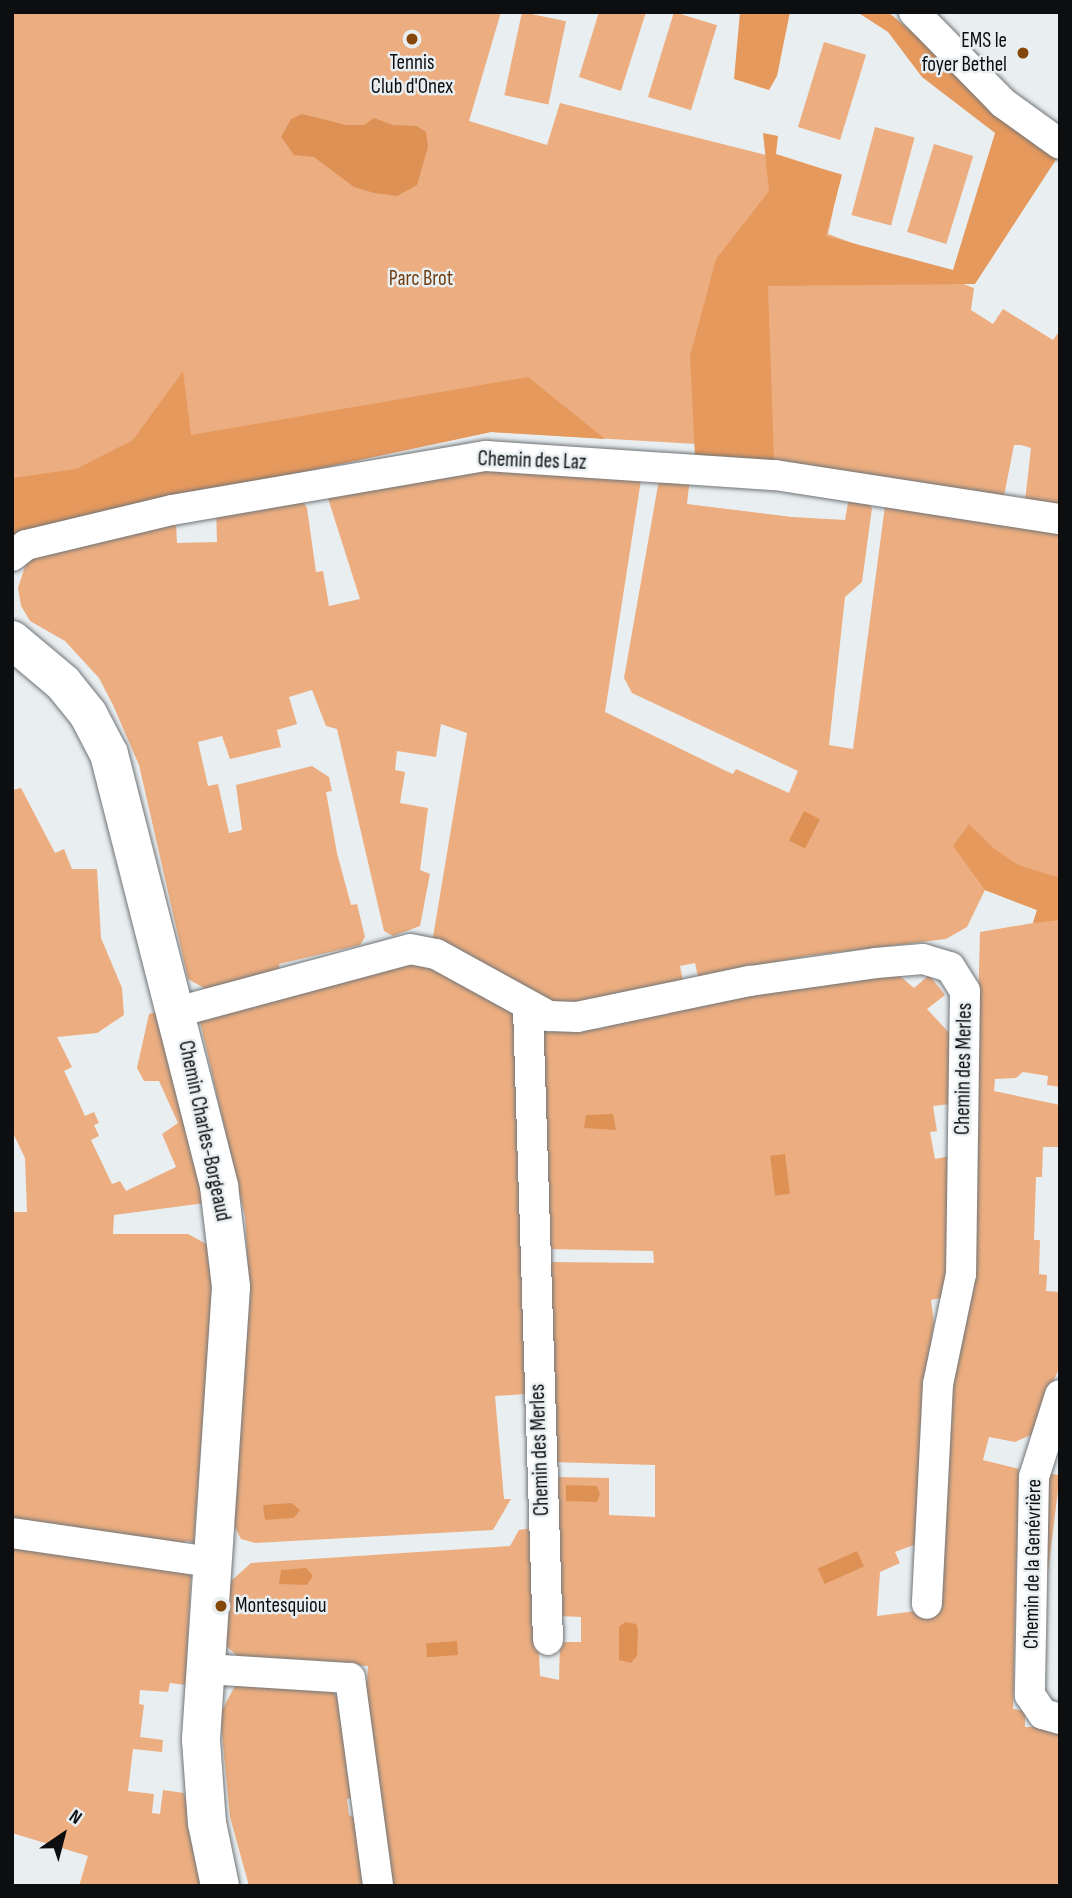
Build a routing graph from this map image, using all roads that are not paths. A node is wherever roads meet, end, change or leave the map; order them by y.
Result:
1 (914, 12) edge
2 (1060, 144) edge
3 (1060, 519) edge
4 (12, 556) edge
5 (12, 639) edge
6 (528, 1008) junction
7 (177, 1012) junction
8 (1060, 1395) edge
9 (12, 1534) edge
10 (212, 1562) junction
11 (927, 1604) dead end
12 (548, 1640) dead end
13 (205, 1669) junction
14 (1060, 1719) edge
15 (220, 1886) edge
16 (378, 1886) edge

1 - 2 street
3 - 4 street, Chemin des Laz
5 - 7 street, Chemin Charles-Borgeaud
6 - 7 street, Chemin des Merles
6 - 11 street, Chemin des Merles
6 - 12 street, Chemin des Merles
7 - 10 street, Chemin Charles-Borgeaud
8 - 14 street, Chemin de la Genévrière
9 - 10 street
10 - 13 street, Chemin Charles-Borgeaud
13 - 15 street, Chemin Charles-Borgeaud
13 - 16 street

